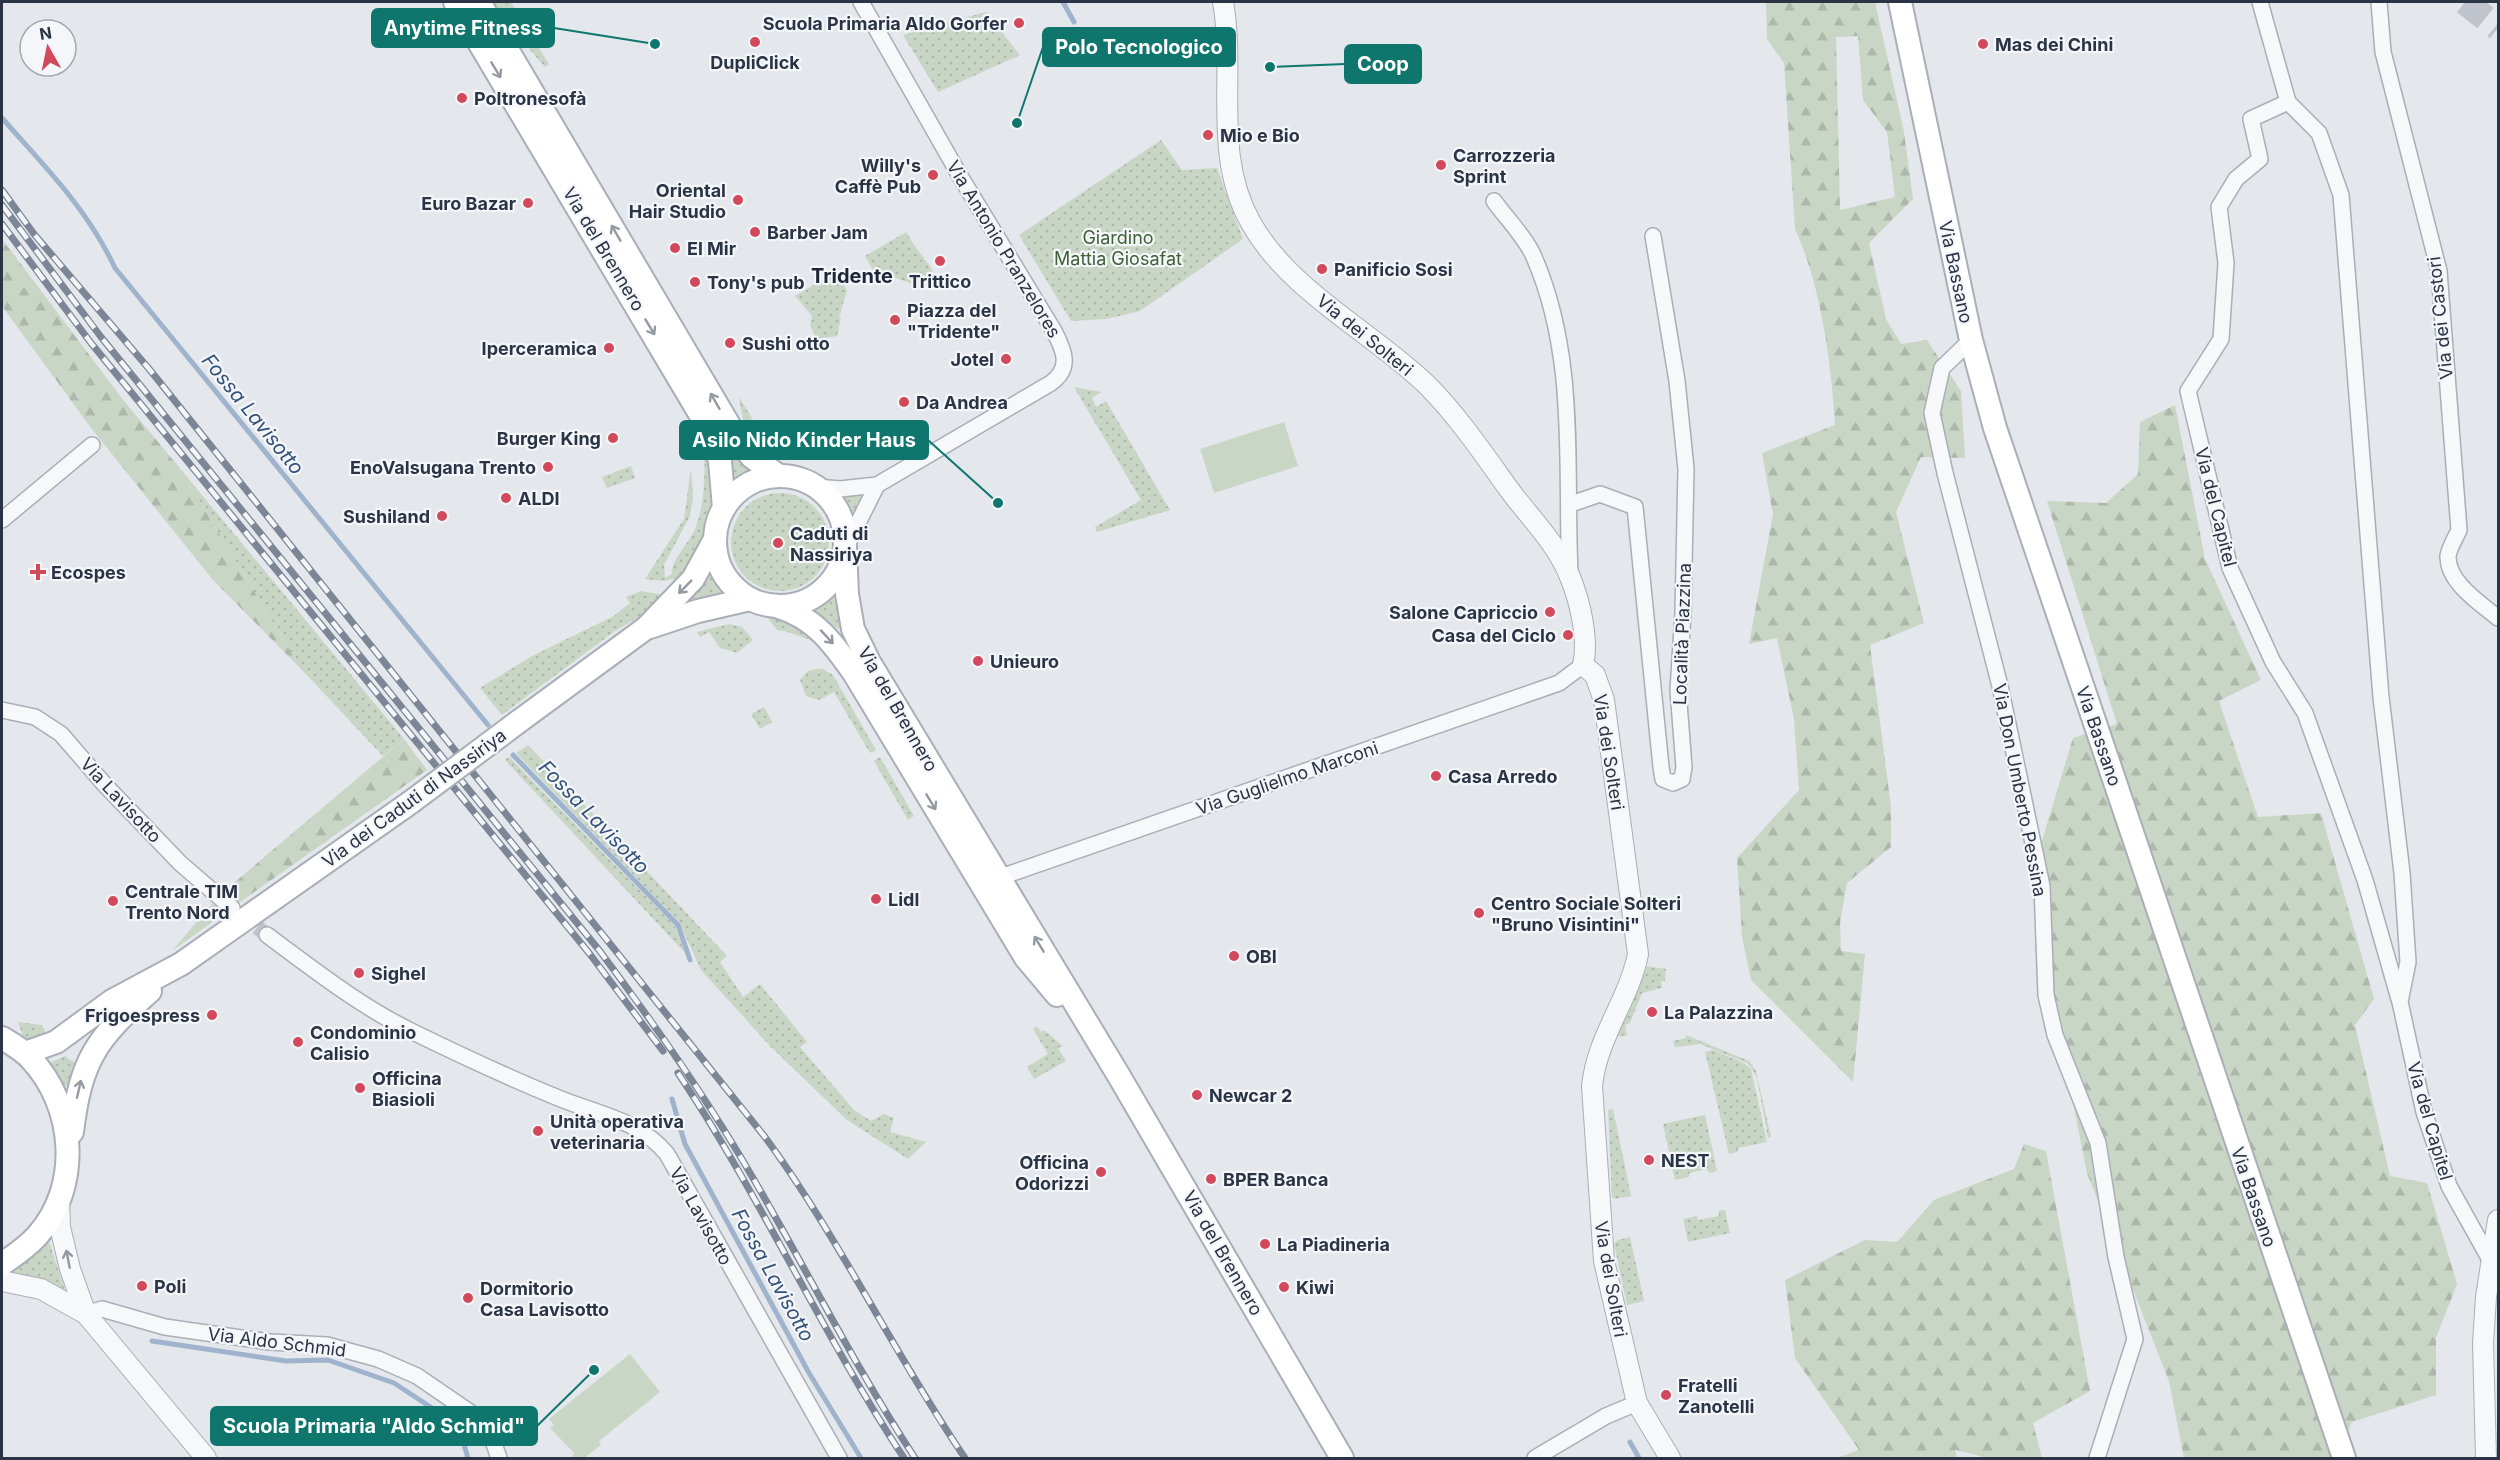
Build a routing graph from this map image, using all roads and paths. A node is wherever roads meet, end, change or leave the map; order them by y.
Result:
1 (455, 2) edge
2 (479, 2) edge
3 (861, 2) edge
4 (1223, 2) edge
5 (1900, 2) edge
6 (2260, 2) edge
7 (2379, 2) edge
8 (2288, 102) junction
9 (1494, 201) dead end
10 (1653, 237) dead end
11 (1971, 340) junction
12 (92, 445) dead end
13 (779, 476) junction
14 (878, 485) junction
15 (817, 487) junction
16 (1571, 504) junction
17 (724, 508) junction
18 (2, 520) edge
19 (715, 539) junction
20 (845, 549) junction
21 (1570, 577) junction
22 (750, 599) junction
23 (778, 607) junction
24 (2499, 618) edge
25 (646, 628) junction
26 (1583, 665) junction
27 (2, 710) edge
28 (975, 858) junction
29 (1007, 874) junction
30 (232, 908) tunnel mouth
31 (267, 935) tunnel mouth
32 (181, 964) junction
33 (2400, 1002) junction
34 (2, 1038) edge
35 (1102, 1048) junction
36 (32, 1060) junction
37 (69, 1158) junction
38 (59, 1198) junction
39 (2499, 1220) edge
40 (2, 1264) edge
41 (2496, 1269) edge
42 (2, 1281) edge
43 (86, 1314) junction
44 (1636, 1403) junction
45 (206, 1458) edge
46 (499, 1458) edge
47 (839, 1458) edge
48 (1342, 1458) edge
49 (1535, 1458) edge
50 (1670, 1458) edge
51 (2097, 1458) edge
52 (2344, 1458) edge
53 (2486, 1458) edge

1 -> 17 main road, Via del Brennero
13 -> 2 main road, Via del Brennero
3 - 14 street, Via Antonio Pranzelores
4 - 21 street, Via dei Solteri
5 - 11 main road, Via Bassano
6 - 8 street, Via del Capitel
7 - 24 street, Via dei Castori
8 - 33 street, Via del Capitel
8 - 33 street, Via del Capitel
9 - 16 street
10 - 16 street, Località Piazzina
11 - 51 street, Via Don Umberto Pessina
11 - 52 main road, Via Bassano
12 - 18 street
13 - 15 main road
13 - 17 main road
14 - 15 street, Via Antonio Pranzelores
14 - 20 street
15 - 20 main road
16 - 21 street
17 - 19 main road
19 - 22 main road
19 -> 25 main road, Via dei Caduti di Nassiriya
20 - 23 main road
20 - 28 main road, Via del Brennero
21 - 26 street, Via dei Solteri
22 - 23 main road
22 - 25 main road, Via dei Caduti di Nassiriya
23 -> 28 main road, Via del Brennero
25 - 32 main road, Via dei Caduti di Nassiriya, bridge
26 - 29 street, Via Guglielmo Marconi
26 - 44 street, Via dei Solteri
27 - 30 street, Via Lavisotto
28 - 29 main road, Via del Brennero
28 - 35 main road, Via del Brennero
35 -> 29 main road, Via del Brennero
31 - 47 street, Via Lavisotto
32 - 36 main road, Via dei Caduti di Nassiriya
37 -> 32 main road, Via dei Caduti di Nassiriya
33 - 41 street, Via del Capitel
34 - 36 main road
35 - 48 main road, Via del Brennero
36 - 37 main road
37 - 38 main road
38 - 40 main road
43 -> 38 street
39 - 41 street
41 - 53 street
42 - 43 street
43 - 45 street
43 - 46 street, Via Aldo Schmid
44 - 49 street
44 - 50 street, Via dei Solteri

